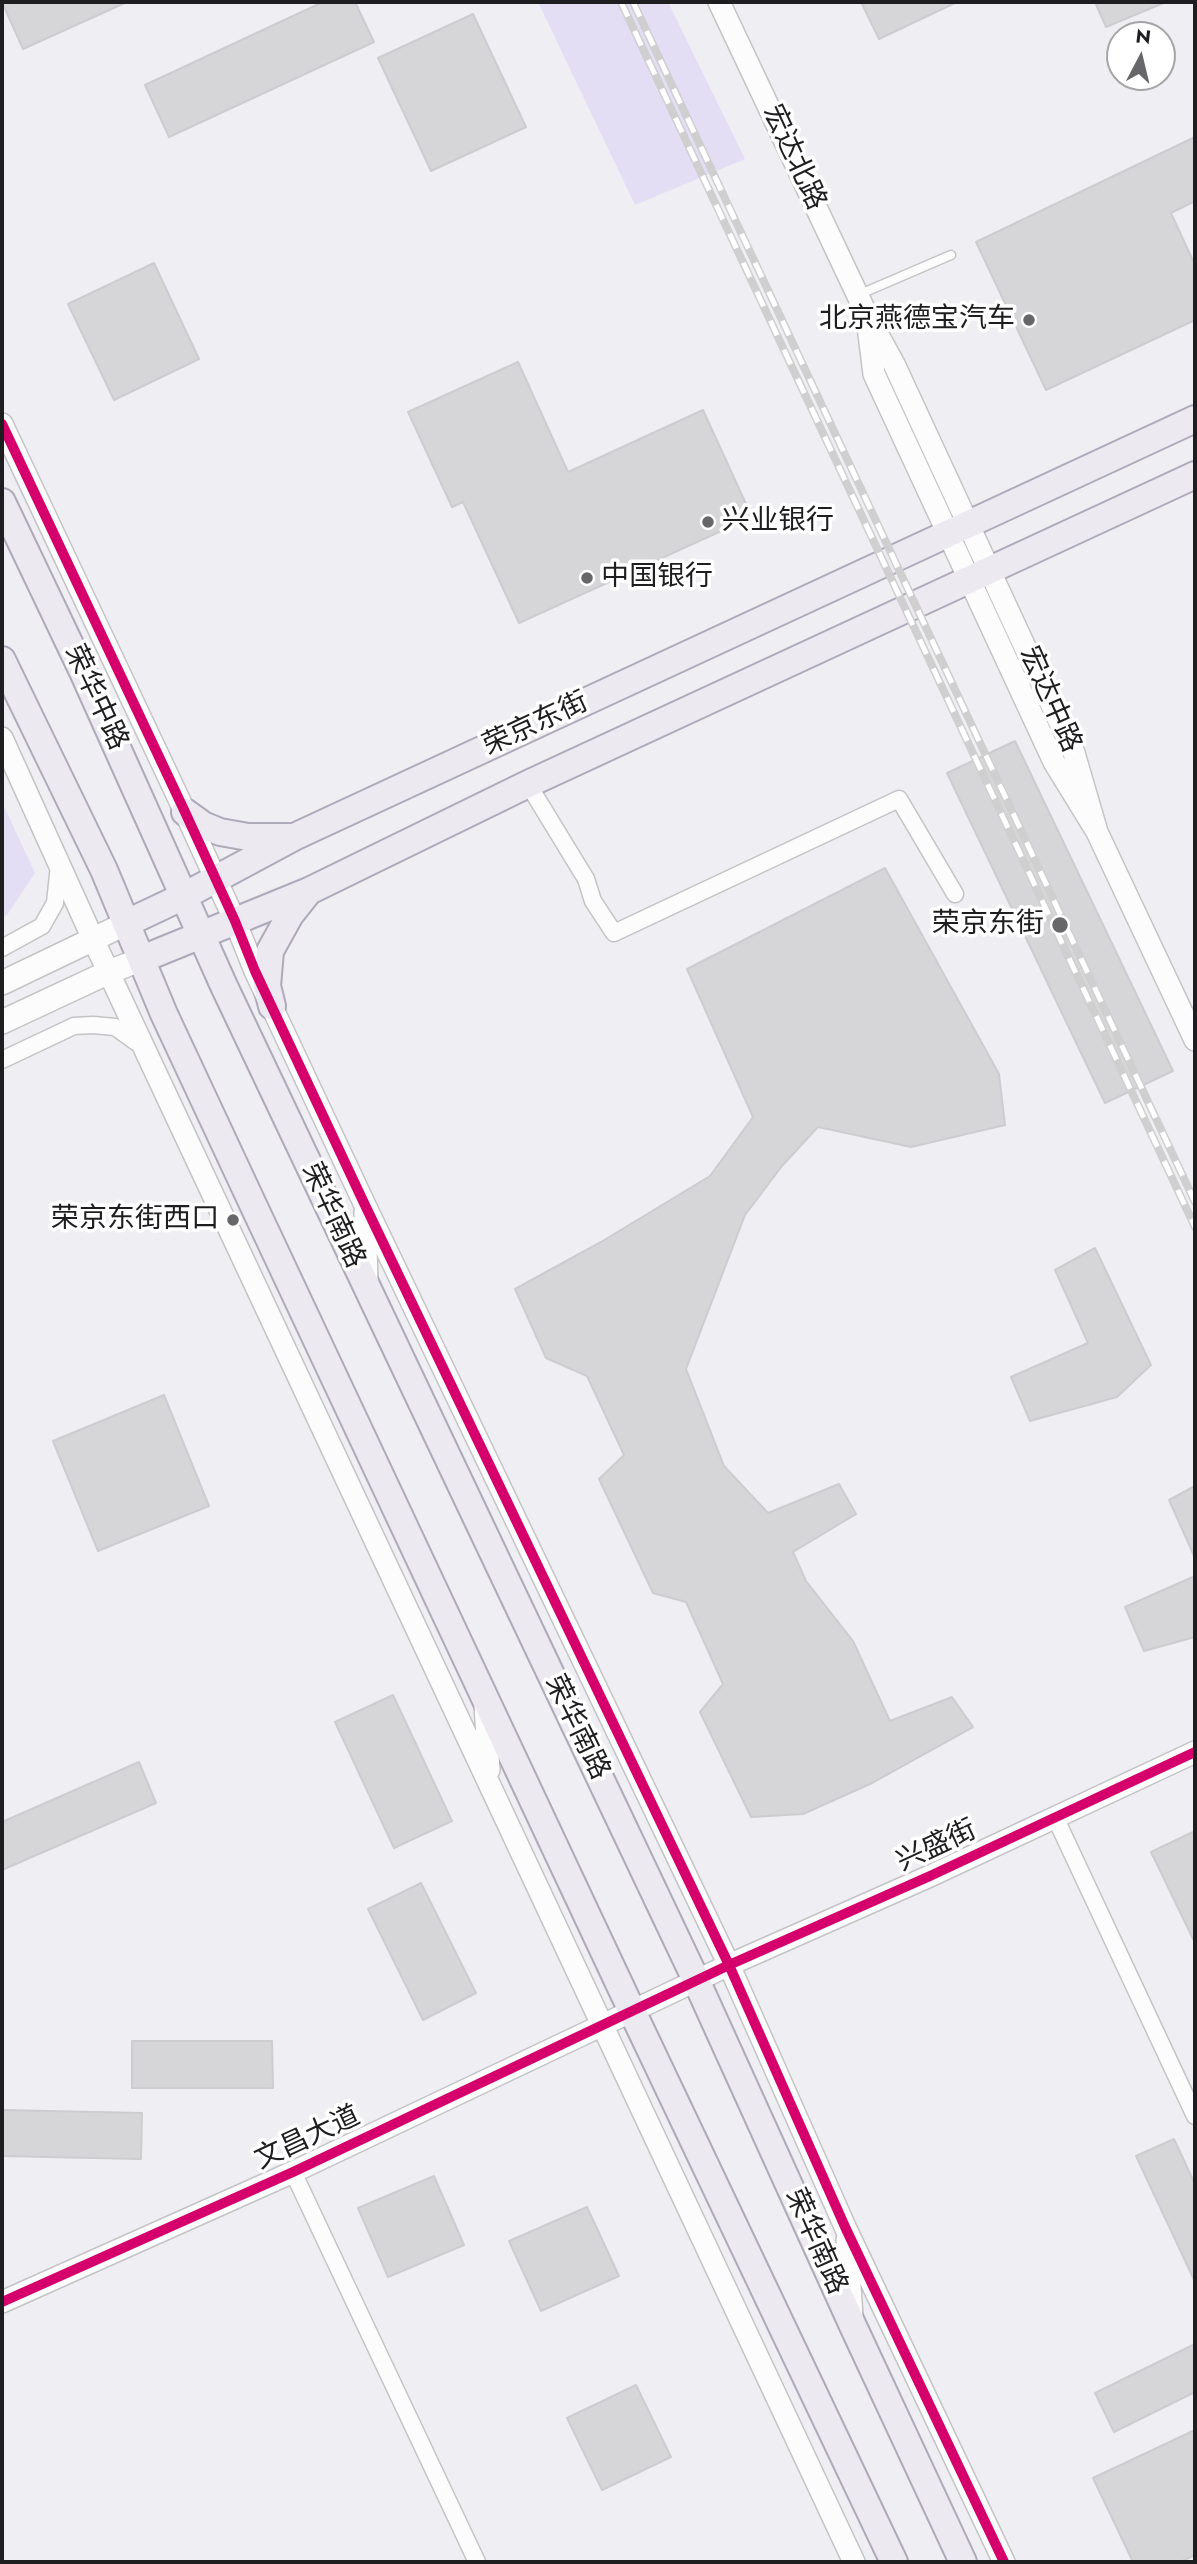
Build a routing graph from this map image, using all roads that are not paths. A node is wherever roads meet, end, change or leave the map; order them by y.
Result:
1 (719, 2) edge
2 (951, 255) dead end
3 (858, 295) junction
4 (1195, 419) edge
5 (2, 424) edge
6 (1195, 475) edge
7 (2, 502) edge
8 (959, 530) junction
9 (980, 576) junction
10 (2, 660) edge
11 (2, 738) edge
12 (528, 784) junction
13 (186, 812) junction
14 (293, 837) junction
15 (59, 862) junction
16 (216, 879) junction
17 (309, 891) junction
18 (955, 894) dead end
19 (184, 896) junction
20 (235, 921) junction
21 (127, 923) junction
22 (202, 935) junction
23 (93, 939) junction
24 (2, 948) edge
25 (142, 960) junction
26 (109, 972) junction
27 (2, 983) edge
28 (272, 1006) junction
29 (2, 1022) edge
30 (1195, 1040) edge
31 (146, 1049) junction
32 (2, 1060) edge
33 (364, 1203) junction
34 (367, 1290) junction
35 (484, 1696) junction
36 (1195, 1752) edge
37 (489, 1782) junction
38 (1055, 1818) junction
39 (729, 1965) junction
40 (696, 1980) junction
41 (632, 2011) junction
42 (604, 2024) junction
43 (1195, 2116) edge
44 (293, 2172) junction
45 (846, 2229) junction
46 (2, 2302) edge
47 (853, 2326) junction
48 (477, 2562) edge
49 (854, 2562) edge
50 (894, 2562) edge
51 (963, 2562) edge
52 (1004, 2562) edge

1 - 3 street, 宏达北路
2 - 3 lane
3 - 8 street, 宏达北路
4 - 8 main road, 荣京东街
5 - 13 street
6 - 9 main road, 荣京东街
7 - 19 main road, 荣华中路
8 - 9 street, 宏达中路
8 - 14 main road, 荣京东街
9 - 12 main road, 荣京东街
9 - 30 street, 宏达中路
10 - 21 main road
11 - 15 street
12 - 17 main road, 荣京东街
12 - 18 street
13 - 14 main road
13 - 16 street
14 - 16 main road, 荣京东街
15 - 23 street
15 - 24 street
16 - 19 main road, 荣京东街
16 - 20 street
17 - 20 main road, 荣京东街
17 - 28 main road
19 - 21 main road, 荣京东街
19 - 22 main road, 荣华南路
20 - 22 main road, 荣京东街
20 - 28 street
21 - 23 main road
21 - 25 main road
22 - 25 main road, 荣京东街
22 - 34 main road, 荣华南路
23 - 26 street
23 - 27 main road
25 - 26 main road
25 - 35 main road
26 - 29 main road
26 - 31 street
28 - 33 street
31 - 32 street
31 - 37 street
33 - 34 street
33 - 39 street
34 - 40 main road, 荣华南路
35 - 37 street
35 - 41 main road
36 - 38 street, 兴盛街
37 - 42 street
38 - 39 street, 兴盛街
38 - 43 street
39 - 40 street, 兴盛街
39 - 45 street
40 - 41 street, 兴盛街
40 - 47 main road, 荣华南路
41 - 42 street, 文昌大道
41 - 50 main road
42 - 44 street, 文昌大道
42 - 49 street
44 - 46 street, 文昌大道
44 - 48 street
45 - 47 street
45 - 52 street
47 - 51 main road, 荣华南路

